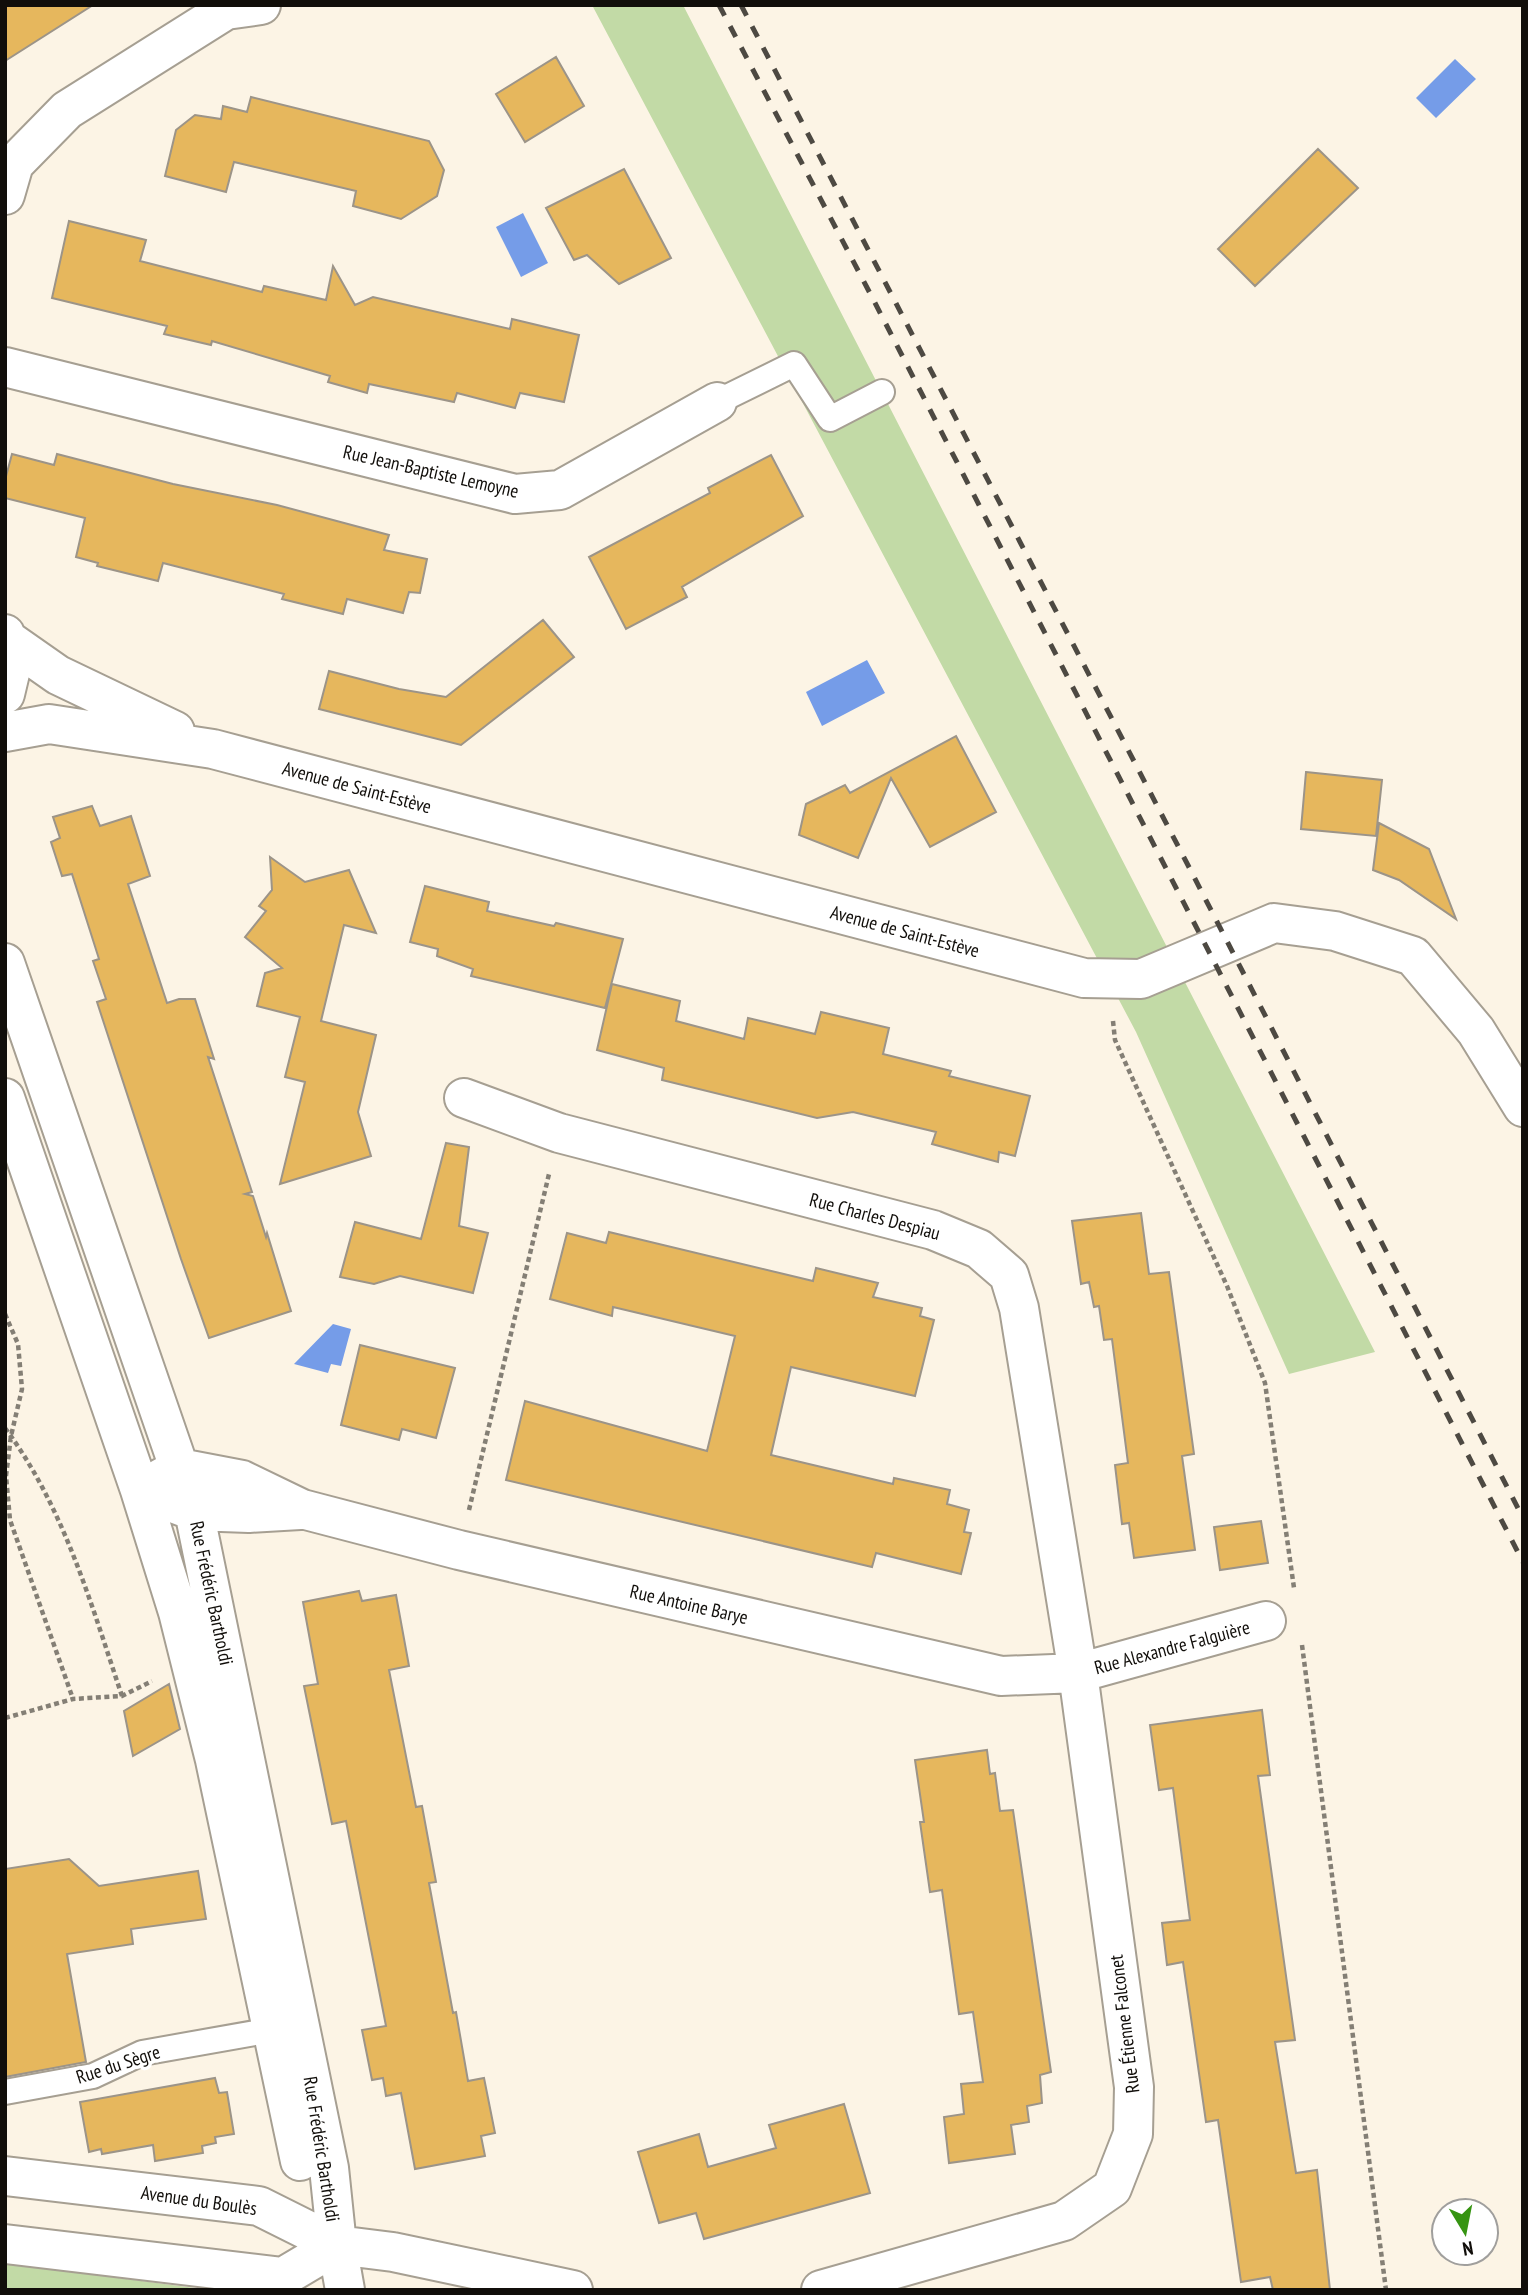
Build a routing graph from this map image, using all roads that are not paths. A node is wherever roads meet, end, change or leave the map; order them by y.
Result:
1 (261, 5) edge
2 (5, 195) edge
3 (5, 367) edge
4 (882, 392) dead end
5 (717, 402) joint
6 (6, 637) edge
7 (5, 694) edge
8 (5, 732) edge
9 (213, 749) junction
10 (5, 963) edge
11 (5, 1098) edge
12 (464, 1098) dead end
13 (1523, 1107) edge
14 (179, 1468) junction
15 (141, 1490) junction
16 (302, 1509) junction
17 (194, 1511) junction
18 (1266, 1621) dead end
19 (1078, 1673) junction
20 (272, 2029) junction
21 (5, 2092) edge
22 (5, 2176) edge
23 (5, 2244) edge
24 (337, 2245) junction
25 (345, 2290) edge
26 (573, 2290) edge
27 (821, 2290) edge

1 - 2 street
3 - 5 street, Rue Jean-Baptiste Lemoyne
4 - 5 lane, Rue Jean-Baptiste Lemoyne
6 - 7 street
6 - 9 street, Avenue de Saint-Estève
8 - 9 street, Avenue de Saint-Estève
9 - 13 street, Avenue de Saint-Estève
10 - 14 street, Rue Frédéric Bartholdi
11 - 15 street, Rue Frédéric Bartholdi
12 - 19 street, Rue Charles Despiau
14 - 15 street
14 - 16 street, Rue Antoine Barye
14 - 17 street, Rue Frédéric Bartholdi
15 - 17 street, Rue Antoine Barye
15 - 20 street, Rue Frédéric Bartholdi
16 - 17 street, Rue Antoine Barye
16 - 19 street, Rue Antoine Barye
17 - 24 street, Rue Frédéric Bartholdi
18 - 19 street, Rue Alexandre Falguière
19 - 27 street, Rue Étienne Falconet
20 - 21 lane, Rue du Sègre
20 - 24 street, Rue Frédéric Bartholdi
22 - 24 street, Avenue du Boulès
23 - 24 street
24 - 25 street, Rue Frédéric Bartholdi
24 - 26 street

